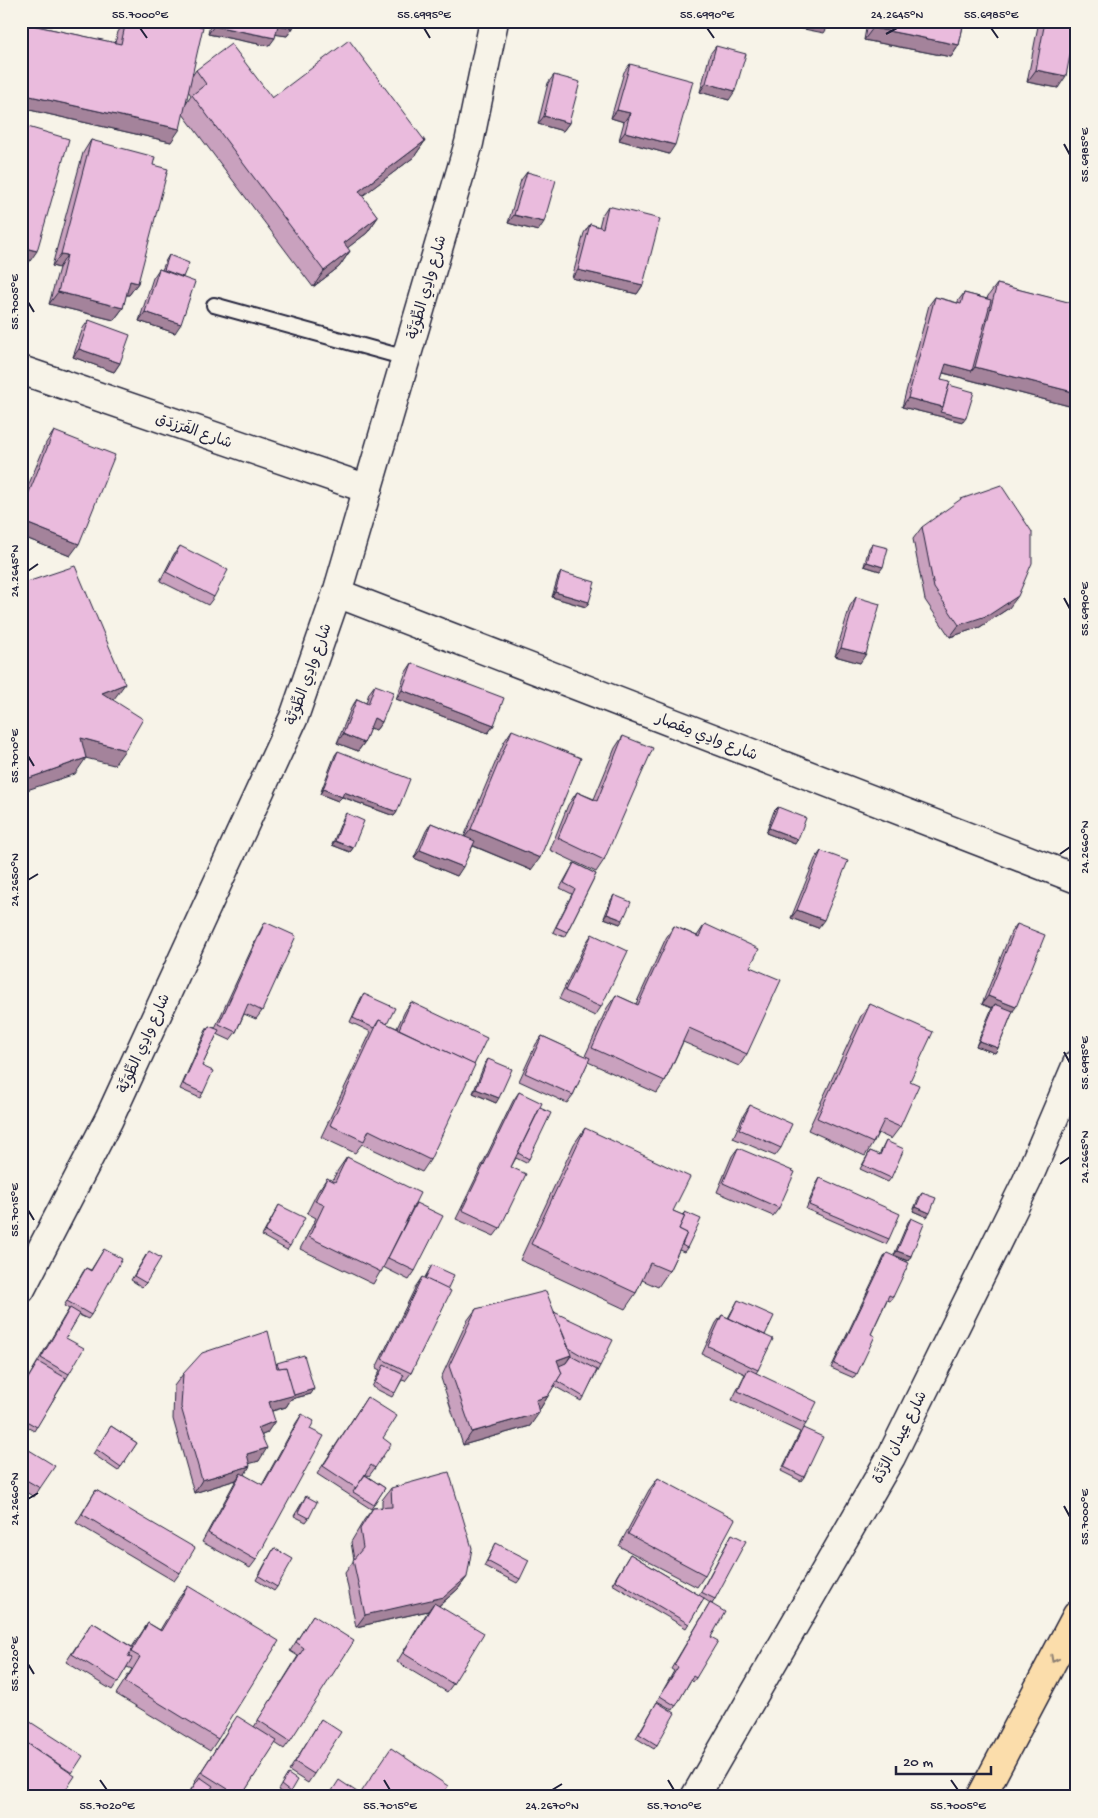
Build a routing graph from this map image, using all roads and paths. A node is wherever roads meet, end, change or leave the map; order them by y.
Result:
1 (491, 22) edge
2 (214, 305) dead end
3 (406, 358) junction
4 (21, 370) edge
5 (368, 489) junction
6 (337, 593) junction
7 (1077, 879) edge
8 (1077, 1064) edge
9 (21, 1289) edge
10 (1077, 1615) edge
11 (695, 1797) edge
12 (981, 1797) edge

1 - 3 street, شارع وادِي الطِّوَيَّة
2 - 3 lane
3 - 5 street, شارع وادِي الطِّوَيَّة
4 - 5 street, شارع الفَرَزدَق
5 - 6 street, شارع وادِي الطِّوَيَّة
6 - 7 street, شارع وادِي مِقصار
6 - 9 street, شارع وادِي الطِّوَيَّة
8 - 11 street, شارع عِيدان الرَّدَّة
10 -> 12 main road

